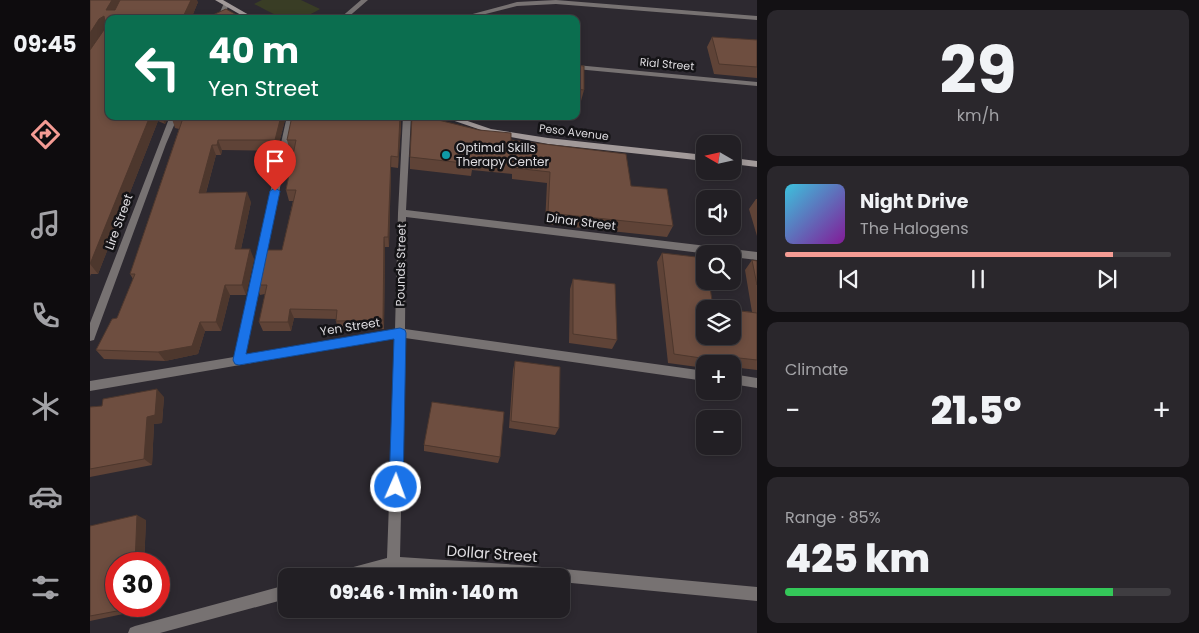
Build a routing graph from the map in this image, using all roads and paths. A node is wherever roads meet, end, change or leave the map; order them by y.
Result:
1 (218, 0) edge
2 (365, 0) edge
3 (226, 4) junction
4 (222, 15) edge
5 (246, 15) edge
6 (347, 15) edge
7 (473, 15) edge
8 (756, 18) edge
9 (580, 67) edge
10 (756, 84) edge
11 (172, 120) edge
12 (290, 120) edge
13 (406, 120) edge
14 (456, 120) edge
15 (696, 157) edge
16 (741, 162) edge
17 (756, 164) edge
18 (402, 213) junction
19 (756, 256) edge
20 (400, 333) junction
21 (90, 337) edge
22 (239, 360) junction
23 (696, 375) edge
24 (741, 380) edge
25 (756, 383) edge
26 (90, 386) edge
27 (394, 563) junction
28 (376, 568) edge
29 (278, 594) edge
30 (756, 594) edge
31 (135, 633) edge

1 - 3 street
2 - 6 street
3 - 4 street
3 - 5 street
7 - 8 street
9 - 10 street, Rial Street
11 - 21 street, Lire Street
12 - 22 street
13 - 18 street, Pounds Street
14 - 15 street, Peso Avenue
16 - 17 street
18 - 19 street, Dinar Street
18 - 20 street, Pounds Street
20 - 22 street, Yen Street
20 - 23 street, Yen Street
20 - 27 street, Pounds Street
22 - 26 street, Yen Street
24 - 25 street
27 - 28 street, Dollar Street
27 - 30 street, Dollar Street
29 - 31 street

